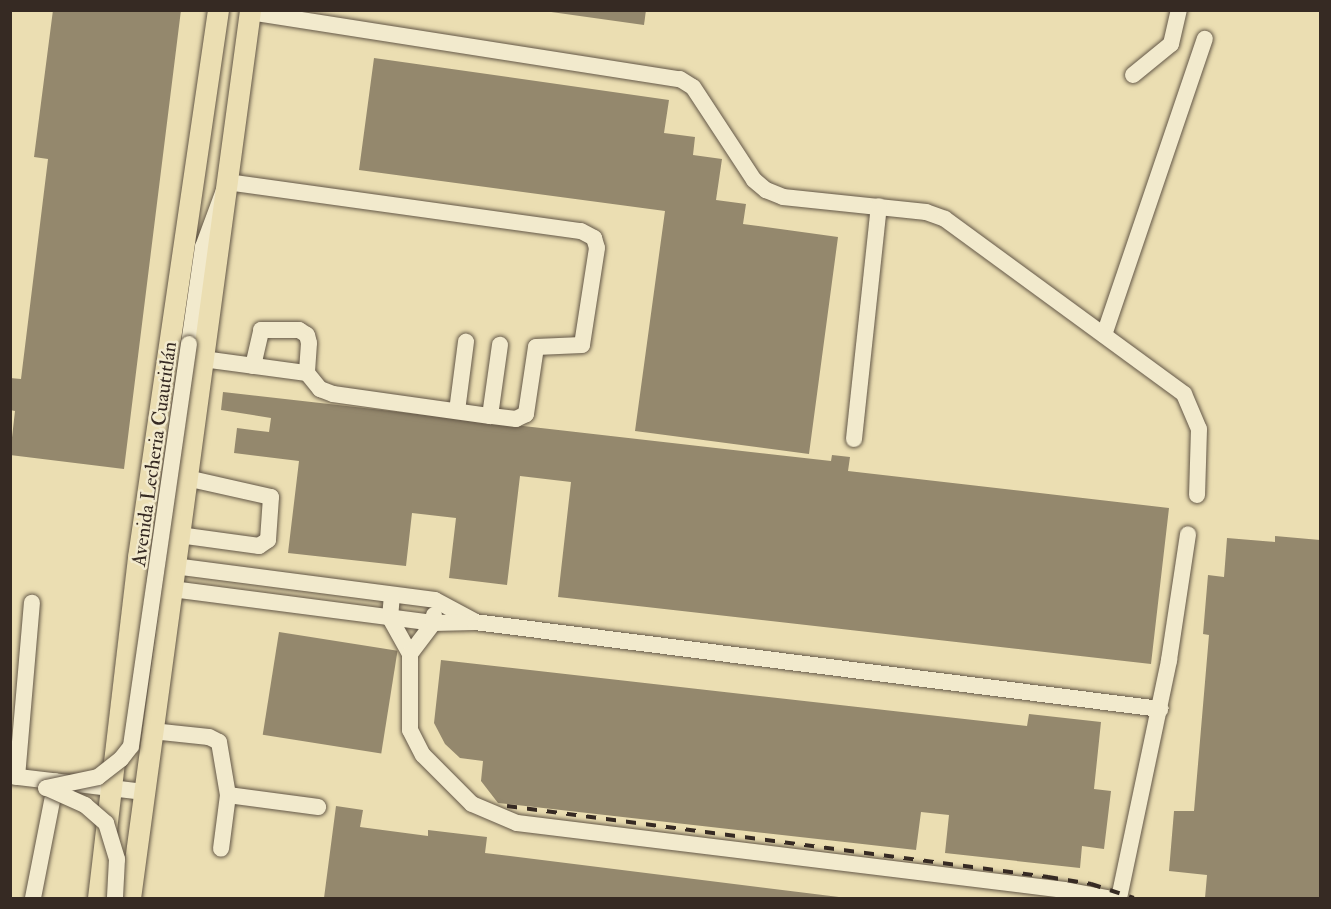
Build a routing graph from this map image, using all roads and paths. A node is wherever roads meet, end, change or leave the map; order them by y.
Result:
1 (218, 10) edge
2 (1179, 10) edge
3 (250, 11) edge
4 (1205, 39) dead end
5 (1133, 75) dead end
6 (227, 182) junction
7 (879, 206) junction
8 (1104, 335) junction
9 (466, 342) dead end
10 (500, 345) dead end
11 (196, 352) junction
12 (253, 366) junction
13 (307, 373) junction
14 (457, 411) junction
15 (490, 416) junction
16 (854, 439) dead end
17 (187, 478) junction
18 (1197, 495) dead end
19 (1188, 534) dead end
20 (179, 535) junction
21 (174, 566) junction
22 (171, 589) junction
23 (392, 595) junction
24 (435, 600) junction
25 (32, 603) dead end
26 (390, 618) junction
27 (475, 622) junction
28 (433, 623) junction
29 (410, 654) junction
30 (1160, 709) junction
31 (152, 731) junction
32 (12, 779) edge
33 (51, 784) junction
34 (111, 788) junction
35 (144, 792) junction
36 (228, 795) junction
37 (318, 807) dead end
38 (106, 826) junction
39 (139, 827) junction
40 (221, 849) dead end
41 (33, 898) edge
42 (98, 898) edge
43 (115, 898) edge
44 (130, 898) edge
45 (1107, 898) edge
46 (1119, 898) edge

1 - 34 main road, Avenida Lecheria Cuautitlán
2 - 5 street
3 - 6 main road, Avenida Lecheria Cuautitlán
3 - 7 street
4 - 8 street
6 - 11 main road, Avenida Lecheria Cuautitlán
6 - 15 street
7 - 8 street
7 - 16 street
8 - 18 street
9 - 14 street
10 - 15 street
11 - 12 street
11 - 17 main road, Avenida Lecheria Cuautitlán
11 - 33 street, bridge
12 - 13 street
12 - 13 street
13 - 14 street
14 - 15 street
17 - 20 main road, Avenida Lecheria Cuautitlán
17 - 20 street
19 - 30 street
20 - 21 main road, Avenida Lecheria Cuautitlán
21 - 22 main road, Avenida Lecheria Cuautitlán
21 - 23 street
22 - 26 street
22 - 31 main road, Avenida Lecheria Cuautitlán
23 - 24 street
23 - 26 street
24 - 27 street
24 - 28 street
25 - 32 street
26 - 28 street
26 - 29 street
27 - 28 street
27 - 30 street
28 - 29 street
29 - 45 street
30 - 46 street
31 - 35 main road, Avenida Lecheria Cuautitlán
31 - 36 street
32 - 33 street
33 - 34 street
33 - 41 street
33 - 43 street, bridge
34 - 35 street
34 - 38 main road, Avenida Lecheria Cuautitlán
35 - 39 main road, Avenida Lecheria Cuautitlán
36 - 37 street
36 - 40 street
38 - 39 main road
38 - 42 main road, Avenida Lecheria Cuautitlán
39 - 44 main road, Avenida Lecheria Cuautitlán

